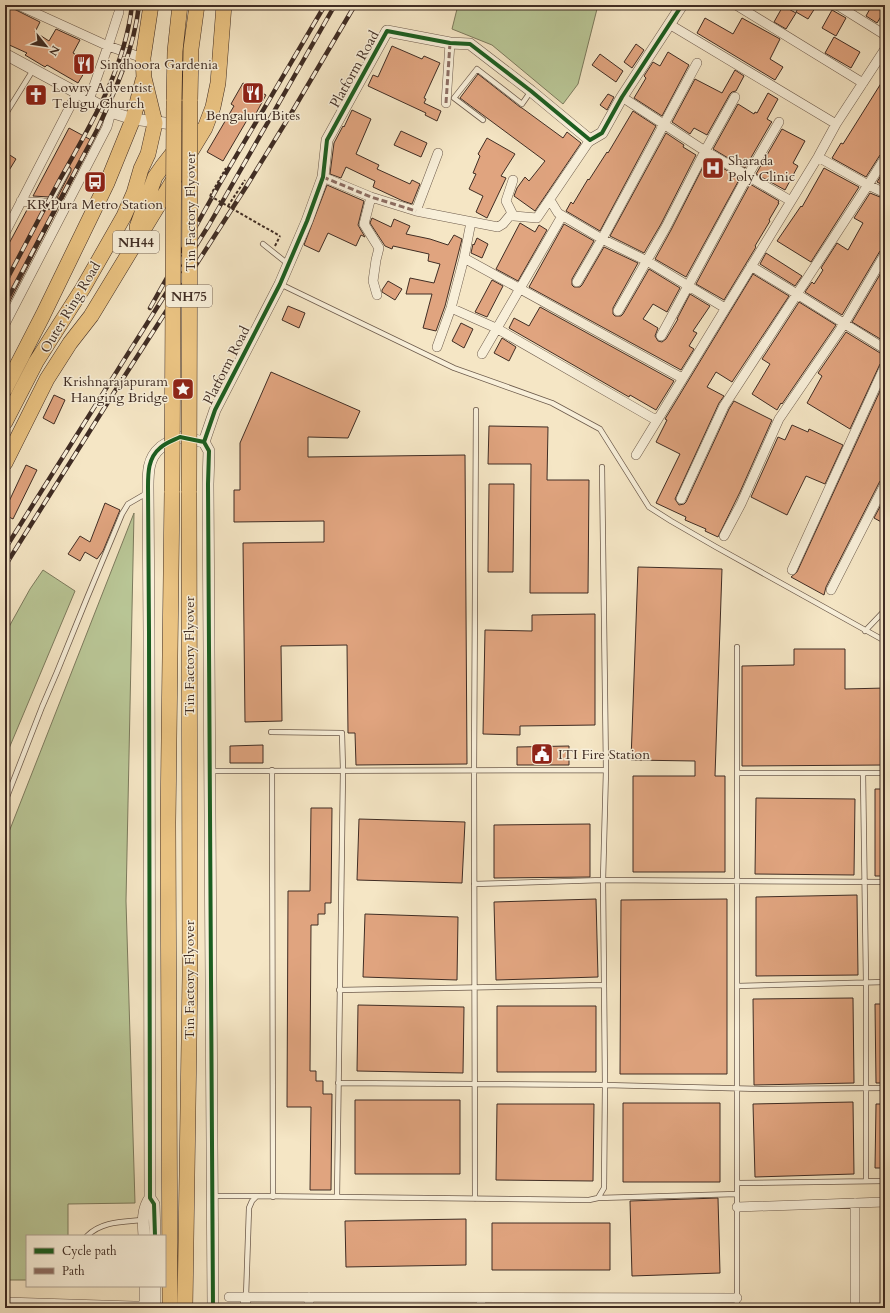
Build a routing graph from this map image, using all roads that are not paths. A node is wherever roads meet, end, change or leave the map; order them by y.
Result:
1 (18, 5) edge
2 (120, 5) edge
3 (151, 5) edge
4 (180, 5) edge
5 (197, 5) edge
6 (224, 5) edge
7 (682, 5) edge
8 (736, 5) edge
9 (837, 5) edge
10 (668, 24) junction
11 (885, 35) edge
12 (450, 43) junction
13 (108, 46) junction
14 (885, 49) edge
15 (5, 54) edge
16 (143, 58) junction
17 (697, 63) dead end
18 (33, 70) junction
19 (144, 78) junction
20 (863, 83) junction
21 (532, 91) junction
22 (76, 93) junction
23 (622, 97) junction
24 (735, 97) dead end
25 (89, 100) junction
26 (446, 104) dead end
27 (112, 112) junction
28 (5, 115) edge
29 (133, 119) junction
30 (483, 120) dead end
31 (780, 122) dead end
32 (155, 123) junction
33 (836, 124) junction
34 (664, 125) junction
35 (205, 128) junction
36 (590, 140) junction
37 (705, 151) junction
38 (438, 153) dead end
39 (818, 157) junction
40 (885, 158) edge
41 (68, 170) dead end
42 (748, 175) junction
43 (322, 177) junction
44 (513, 180) dead end
45 (868, 186) junction
46 (885, 193) edge
47 (372, 197) junction
48 (550, 200) junction
49 (22, 201) junction
50 (791, 201) junction
51 (50, 203) junction
52 (66, 205) junction
53 (416, 211) junction
54 (512, 212) junction
55 (562, 216) junction
56 (471, 222) junction
57 (5, 233) edge
58 (602, 238) junction
59 (263, 244) dead end
60 (885, 254) edge
61 (464, 258) junction
62 (647, 261) junction
63 (288, 264) junction
64 (751, 266) junction
65 (576, 282) dead end
66 (280, 284) junction
67 (688, 286) junction
68 (520, 289) junction
69 (797, 294) junction
70 (377, 295) dead end
71 (452, 308) junction
72 (725, 308) junction
73 (618, 311) dead end
74 (5, 324) edge
75 (844, 324) junction
76 (496, 328) junction
77 (661, 336) dead end
78 (437, 347) dead end
79 (885, 349) edge
80 (482, 354) dead end
81 (885, 366) edge
82 (682, 378) junction
83 (5, 389) edge
84 (476, 410) dead end
85 (656, 420) junction
86 (5, 422) edge
87 (204, 442) junction
88 (636, 455) dead end
89 (5, 463) edge
90 (602, 467) dead end
91 (885, 484) edge
92 (148, 492) junction
93 (681, 499) dead end
94 (724, 536) dead end
95 (792, 570) dead end
96 (831, 590) dead end
97 (885, 610) edge
98 (865, 631) junction
99 (885, 641) edge
100 (737, 647) dead end
101 (271, 732) dead end
102 (209, 770) junction
103 (272, 770) junction
104 (343, 770) junction
105 (474, 770) junction
106 (606, 770) junction
107 (737, 773) junction
108 (863, 773) junction
109 (885, 773) edge
110 (5, 802) edge
111 (603, 880) junction
112 (737, 881) junction
113 (865, 882) junction
114 (885, 882) edge
115 (474, 884) junction
116 (866, 982) junction
117 (885, 982) edge
118 (604, 985) junction
119 (737, 986) junction
120 (474, 988) junction
121 (339, 990) junction
122 (338, 1083) junction
123 (474, 1084) junction
124 (605, 1085) junction
125 (866, 1088) junction
126 (885, 1088) edge
127 (737, 1089) junction
128 (866, 1181) junction
129 (885, 1181) edge
130 (737, 1183) junction
131 (737, 1194) junction
132 (212, 1196) junction
133 (257, 1196) junction
134 (273, 1197) junction
135 (336, 1197) junction
136 (150, 1198) junction
137 (598, 1198) junction
138 (475, 1199) junction
139 (885, 1202) edge
140 (855, 1203) junction
141 (737, 1208) junction
142 (143, 1220) junction
143 (88, 1235) edge
144 (144, 1235) edge
145 (155, 1235) edge
146 (144, 1287) edge
147 (155, 1287) edge
148 (229, 1297) dead end
149 (246, 1297) junction
150 (309, 1297) junction
151 (481, 1298) junction
152 (737, 1298) junction
153 (5, 1303) edge
154 (27, 1306) edge
155 (145, 1307) edge
156 (170, 1308) edge
157 (185, 1308) edge
158 (212, 1308) edge
159 (245, 1308) edge
160 (309, 1308) edge
161 (481, 1308) edge
162 (737, 1308) edge
163 (855, 1308) edge

1 - 13 street
2 - 13 street
3 - 16 highway, Outer Ring Road / NH44
4 - 156 highway, Tin Factory Flyover / NH75, bridge
5 - 157 highway, Tin Factory Flyover / NH75, bridge
6 - 35 highway
7 - 10 street
8 - 20 street
9 - 11 street
10 - 23 street
10 - 33 street
12 - 21 street, Platform Road
12 - 26 street
12 - 43 street, Platform Road
13 - 16 street
13 - 25 street
14 - 20 street
15 - 18 street
16 - 19 highway, Outer Ring Road / NH44
17 - 34 street
18 - 22 street
18 - 28 lane
19 - 29 highway, Outer Ring Road
19 - 32 highway, Outer Ring Road / NH44
20 - 33 street
21 - 30 lane
21 - 36 street, Platform Road
22 - 25 street
22 - 49 street
23 - 34 street
23 - 36 street
24 - 37 street
25 - 27 street
27 - 29 street
27 - 52 street
29 - 32 street
29 - 83 highway, Outer Ring Road
31 - 42 street
32 - 35 street
32 - 86 highway, Outer Ring Road / NH44
33 - 39 street
34 - 37 street
34 - 58 street
35 - 89 highway, Outer Ring Road / NH44
36 - 48 street
37 - 42 street
37 - 62 street
38 - 53 street
39 - 45 street
39 - 50 street
40 - 45 street
41 - 51 lane
42 - 50 street
42 - 67 street
43 - 47 street
43 - 63 street, Platform Road
44 - 54 street
45 - 46 street
45 - 69 street
47 - 53 street
47 - 70 street
48 - 54 street
48 - 55 street
49 - 51 street
49 - 57 street
50 - 64 street
51 - 52 street
52 - 74 street
53 - 56 street
54 - 56 street
55 - 58 street
55 - 68 street
56 - 61 street
58 - 62 street
58 - 65 street
59 - 63 lane
60 - 75 street
61 - 68 street
61 - 71 street
62 - 67 street
62 - 73 street
63 - 66 street, Platform Road
64 - 69 street
64 - 72 street
66 - 87 street, Platform Road
66 - 98 lane
67 - 72 street
67 - 77 street
68 - 76 street
68 - 82 street
69 - 75 street
69 - 93 street
71 - 76 street
71 - 78 street
72 - 82 street
75 - 79 street
75 - 94 street
76 - 80 street
76 - 85 street
81 - 95 street
82 - 85 street
84 - 105 lane
85 - 88 street
87 - 92 street
87 - 102 street
90 - 106 lane
91 - 96 street
92 - 110 lane
92 - 136 street
97 - 98 lane
98 - 99 lane
100 - 107 lane
101 - 104 lane
102 - 103 lane
102 - 132 street
103 - 104 lane
103 - 134 lane
104 - 105 lane
104 - 121 lane
105 - 106 lane
105 - 115 lane
106 - 111 lane
107 - 108 lane
107 - 112 lane
108 - 109 lane
108 - 113 lane
111 - 112 lane
111 - 115 lane
111 - 118 lane
112 - 113 lane
112 - 119 lane
113 - 114 lane
113 - 116 lane
115 - 120 lane
116 - 117 lane
116 - 119 lane
116 - 125 lane
118 - 120 lane
118 - 124 lane
119 - 127 lane
120 - 121 lane
120 - 123 lane
121 - 122 lane
122 - 123 lane
122 - 135 lane
123 - 124 lane
123 - 138 lane
124 - 127 lane
124 - 137 lane
125 - 126 lane
125 - 127 lane
125 - 128 lane
127 - 130 lane
128 - 129 lane
128 - 130 lane
130 - 131 lane
131 - 137 lane
131 - 141 lane
132 - 133 lane
132 - 158 street
133 - 134 lane
133 - 149 lane
134 - 135 lane
135 - 138 lane
136 - 142 street
136 - 145 street
137 - 138 lane
139 - 140 street
140 - 141 street
140 - 163 street
141 - 152 lane
142 - 143 lane
142 - 144 street
146 - 155 street
147 - 155 street
148 - 149 street
149 - 150 street
149 - 159 street
150 - 151 street
150 - 160 street
151 - 152 street
151 - 161 street
152 - 162 lane
153 - 154 street
154 - 155 street

